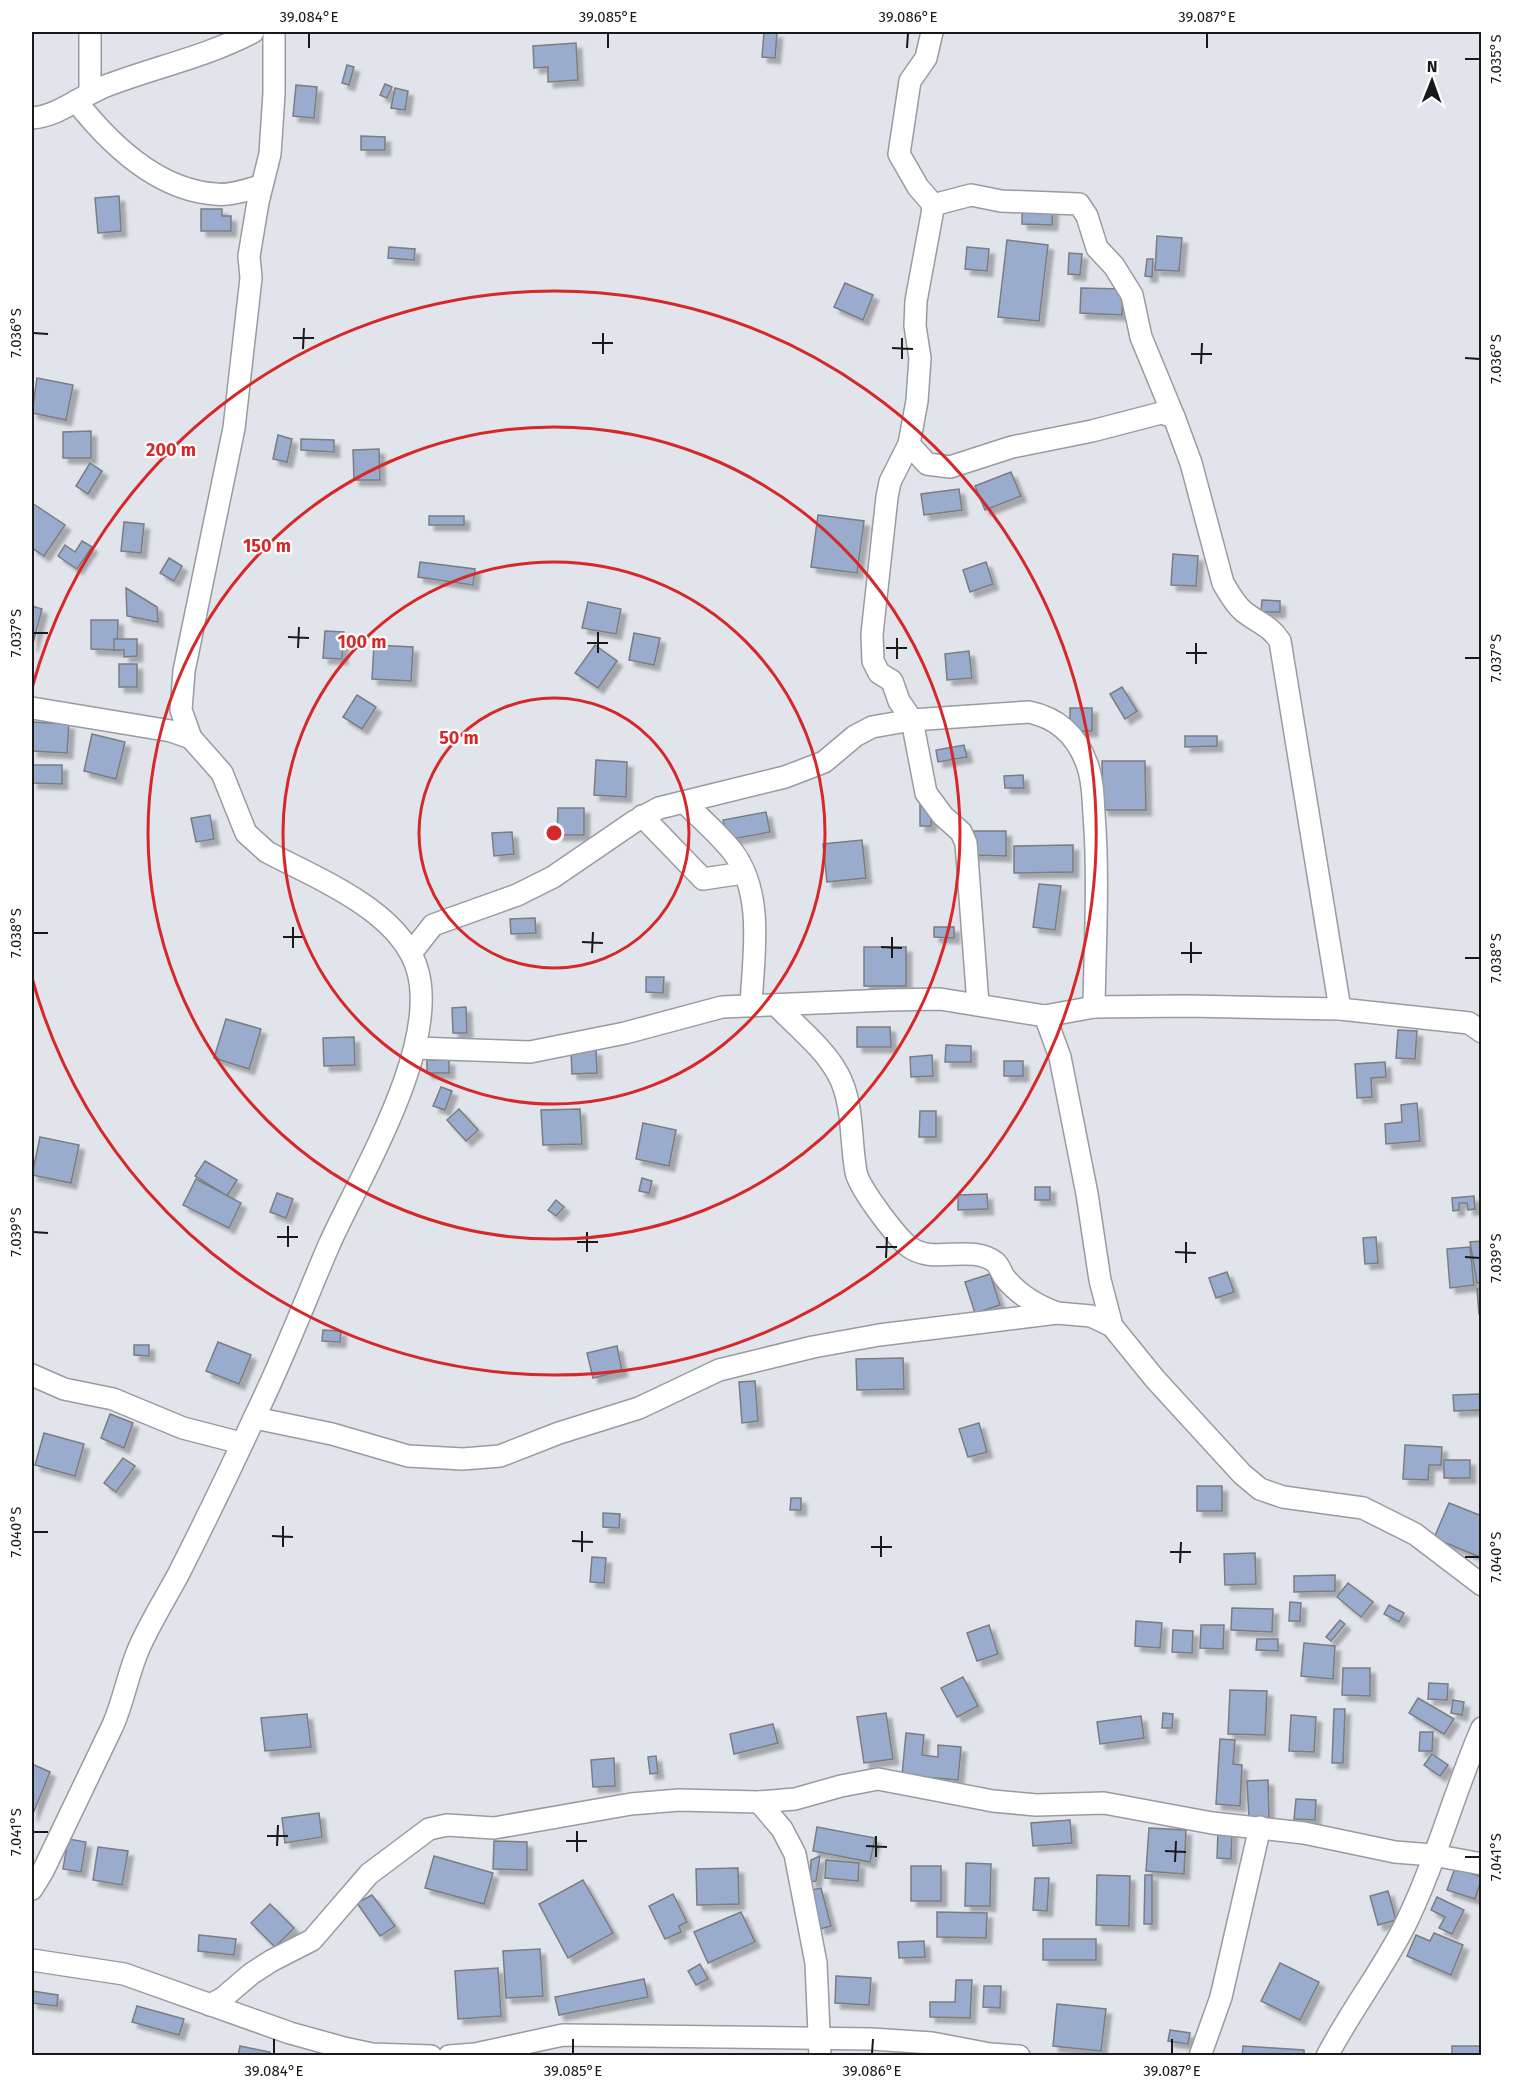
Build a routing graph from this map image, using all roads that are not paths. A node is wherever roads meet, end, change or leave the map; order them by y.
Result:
1 (90, 32) edge
2 (253, 32) edge
3 (274, 32) edge
4 (932, 32) edge
5 (83, 97) junction
6 (32, 118) edge
7 (261, 186) junction
8 (933, 205) junction
9 (1174, 417) junction
10 (909, 444) junction
11 (32, 708) edge
12 (912, 720) junction
13 (191, 738) junction
14 (684, 802) junction
15 (642, 816) junction
16 (743, 873) junction
17 (411, 953) junction
18 (978, 1004) junction
19 (751, 1006) junction
20 (777, 1006) junction
21 (1094, 1007) junction
22 (1340, 1009) junction
23 (1045, 1016) junction
24 (1482, 1032) edge
25 (416, 1048) junction
26 (1057, 1313) junction
27 (1112, 1326) junction
28 (32, 1375) edge
29 (255, 1418) junction
30 (241, 1443) junction
31 (1482, 1585) edge
32 (1482, 1728) edge
33 (759, 1802) junction
34 (1260, 1827) junction
35 (1433, 1855) junction
36 (1482, 1864) edge
37 (32, 1889) edge
38 (32, 1960) edge
39 (210, 2005) junction
40 (820, 2046) edge
41 (344, 2052) edge
42 (431, 2055) edge
43 (449, 2055) edge
44 (1019, 2055) edge
45 (1200, 2055) edge
46 (1327, 2055) edge

1 - 5 street
2 - 5 street
3 - 7 street
4 - 8 street
5 - 6 street
5 - 7 street
7 - 13 street
8 - 9 street
8 - 10 street
9 - 10 street
9 - 22 street
10 - 12 street
11 - 13 street
12 - 14 street
12 - 18 street
12 - 21 street
13 - 17 street
14 - 15 street
14 - 16 street
15 - 16 street
15 - 17 street
16 - 19 street
17 - 25 street
18 - 20 street
18 - 23 street
19 - 20 street
19 - 25 street
20 - 26 street
21 - 22 street
21 - 23 street
22 - 24 street
23 - 27 street
25 - 29 street
26 - 27 street
26 - 29 street
27 - 31 street
28 - 30 street
29 - 30 street
30 - 37 street
32 - 35 street
33 - 34 street
33 - 39 street
33 - 40 street
34 - 35 street
34 - 45 street
35 - 36 street
35 - 46 street
38 - 39 street
39 - 41 street
40 - 43 street
40 - 44 street
41 - 42 street

